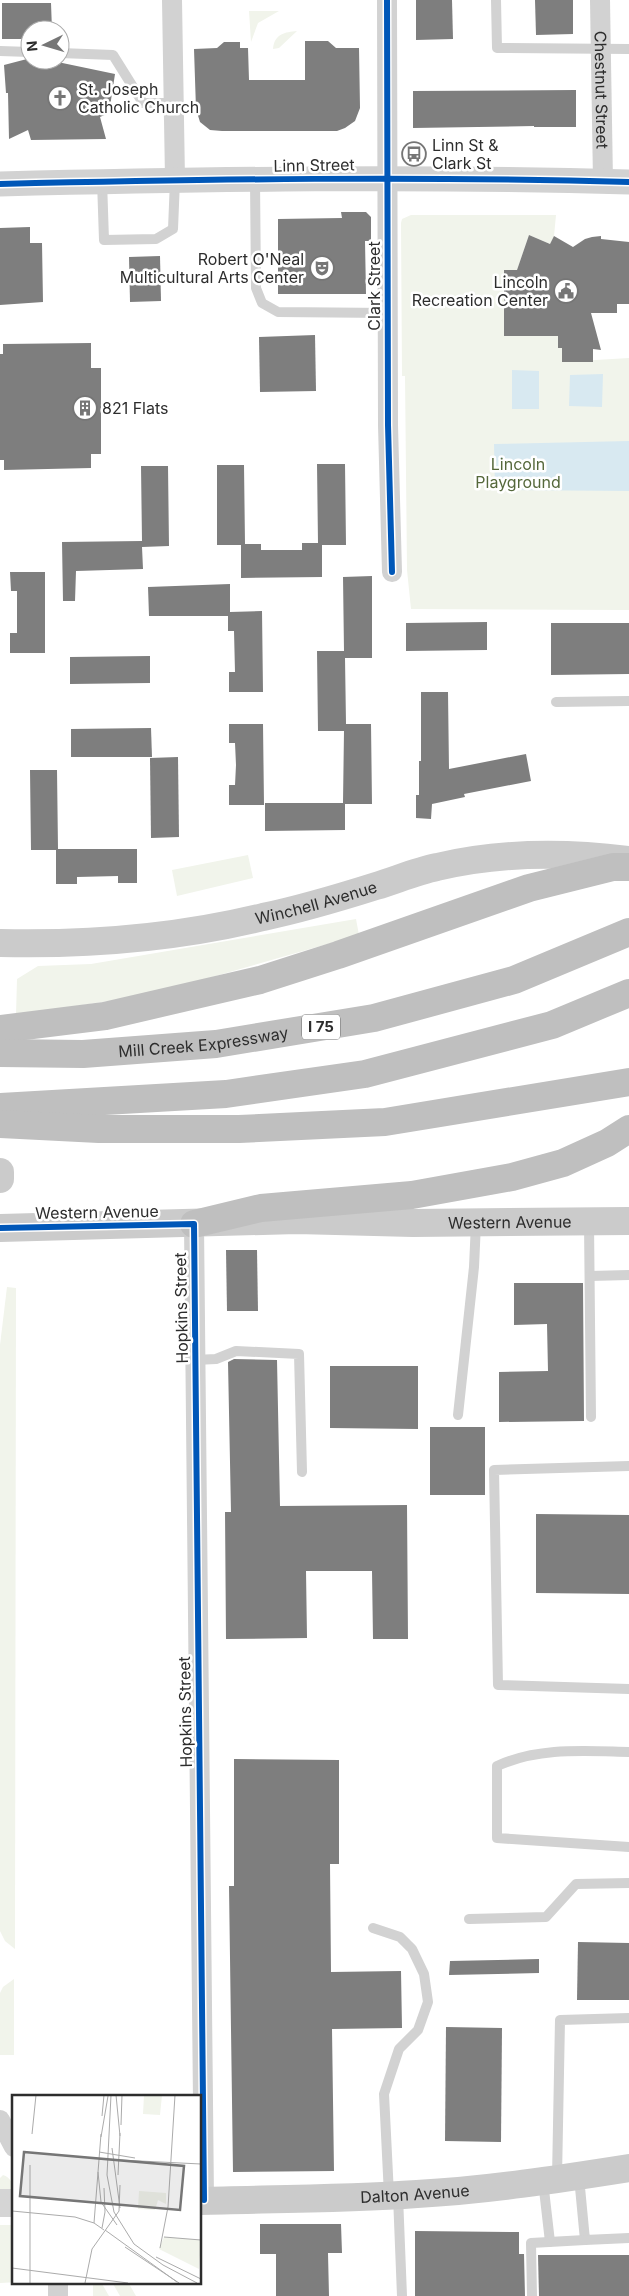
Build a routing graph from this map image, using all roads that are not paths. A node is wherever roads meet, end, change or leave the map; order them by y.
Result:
1 (172, 0) edge
2 (386, 0) edge
3 (496, 0) edge
4 (600, 0) edge
5 (601, 50) junction
6 (629, 50) edge
7 (0, 51) edge
8 (20, 52) edge
9 (70, 53) edge
10 (174, 103) junction
11 (388, 179) junction
12 (175, 180) junction
13 (255, 180) junction
14 (603, 181) junction
15 (102, 182) junction
16 (629, 182) edge
17 (0, 184) edge
18 (388, 313) junction
19 (392, 572) dead end
20 (629, 701) edge
21 (556, 702) dead end
22 (629, 860) edge
23 (629, 867) edge
24 (629, 932) edge
25 (0, 943) edge
26 (629, 993) edge
27 (0, 1029) edge
28 (0, 1053) edge
29 (629, 1082) edge
30 (0, 1107) edge
31 (0, 1124) edge
32 (629, 1129) edge
33 (0, 1172) edge
34 (0, 1179) edge
35 (589, 1221) junction
36 (629, 1221) edge
37 (476, 1222) junction
38 (194, 1224) junction
39 (0, 1228) edge
40 (629, 1275) edge
41 (590, 1276) junction
42 (195, 1360) junction
43 (458, 1415) dead end
44 (591, 1417) dead end
45 (629, 1466) edge
46 (302, 1472) dead end
47 (629, 1689) edge
48 (629, 1752) edge
49 (629, 1847) edge
50 (629, 1883) edge
51 (469, 1919) dead end
52 (373, 1928) dead end
53 (629, 2018) edge
54 (629, 2168) edge
55 (559, 2179) junction
56 (393, 2196) junction
57 (202, 2201) edge
58 (629, 2238) edge
59 (585, 2240) junction
60 (550, 2242) junction
61 (402, 2296) edge
62 (532, 2296) edge

1 - 10 street
2 - 11 street, Clark Street
3 - 5 lane
4 - 5 street, Chestnut Street
5 - 6 lane
5 - 14 street, Chestnut Street
7 - 8 lane
9 - 10 lane
10 - 12 street
11 - 13 street, Linn Street
11 - 14 street, Linn Street
11 - 18 street, Clark Street
12 - 13 street, Linn Street
12 - 15 street, Linn Street
12 - 15 lane
13 - 18 lane
14 - 16 street, Linn Street
15 - 17 street, Linn Street
18 - 19 street, Clark Street
20 - 21 lane
22 - 25 main road, Winchell Avenue
23 - 27 highway
24 - 28 highway, Mill Creek Expressway / I 75
26 - 30 highway
29 - 31 highway
32 - 38 highway
33 - 34 main road
35 - 36 main road, Western Avenue
35 - 37 main road, Western Avenue
35 - 41 lane
37 - 38 main road, Western Avenue
37 - 43 lane
38 - 39 main road, Western Avenue
38 - 42 street, Hopkins Street
40 - 41 lane
41 - 44 lane
42 - 46 lane
42 - 57 street, Hopkins Street
45 - 47 lane
48 - 49 lane
50 - 51 lane
52 - 56 lane
53 - 55 lane
54 - 55 main road, Dalton Avenue
55 - 56 main road, Dalton Avenue
55 - 59 lane
55 - 60 lane
56 - 57 main road, Dalton Avenue
56 - 61 lane
58 - 59 lane
59 - 60 lane
60 - 62 lane

